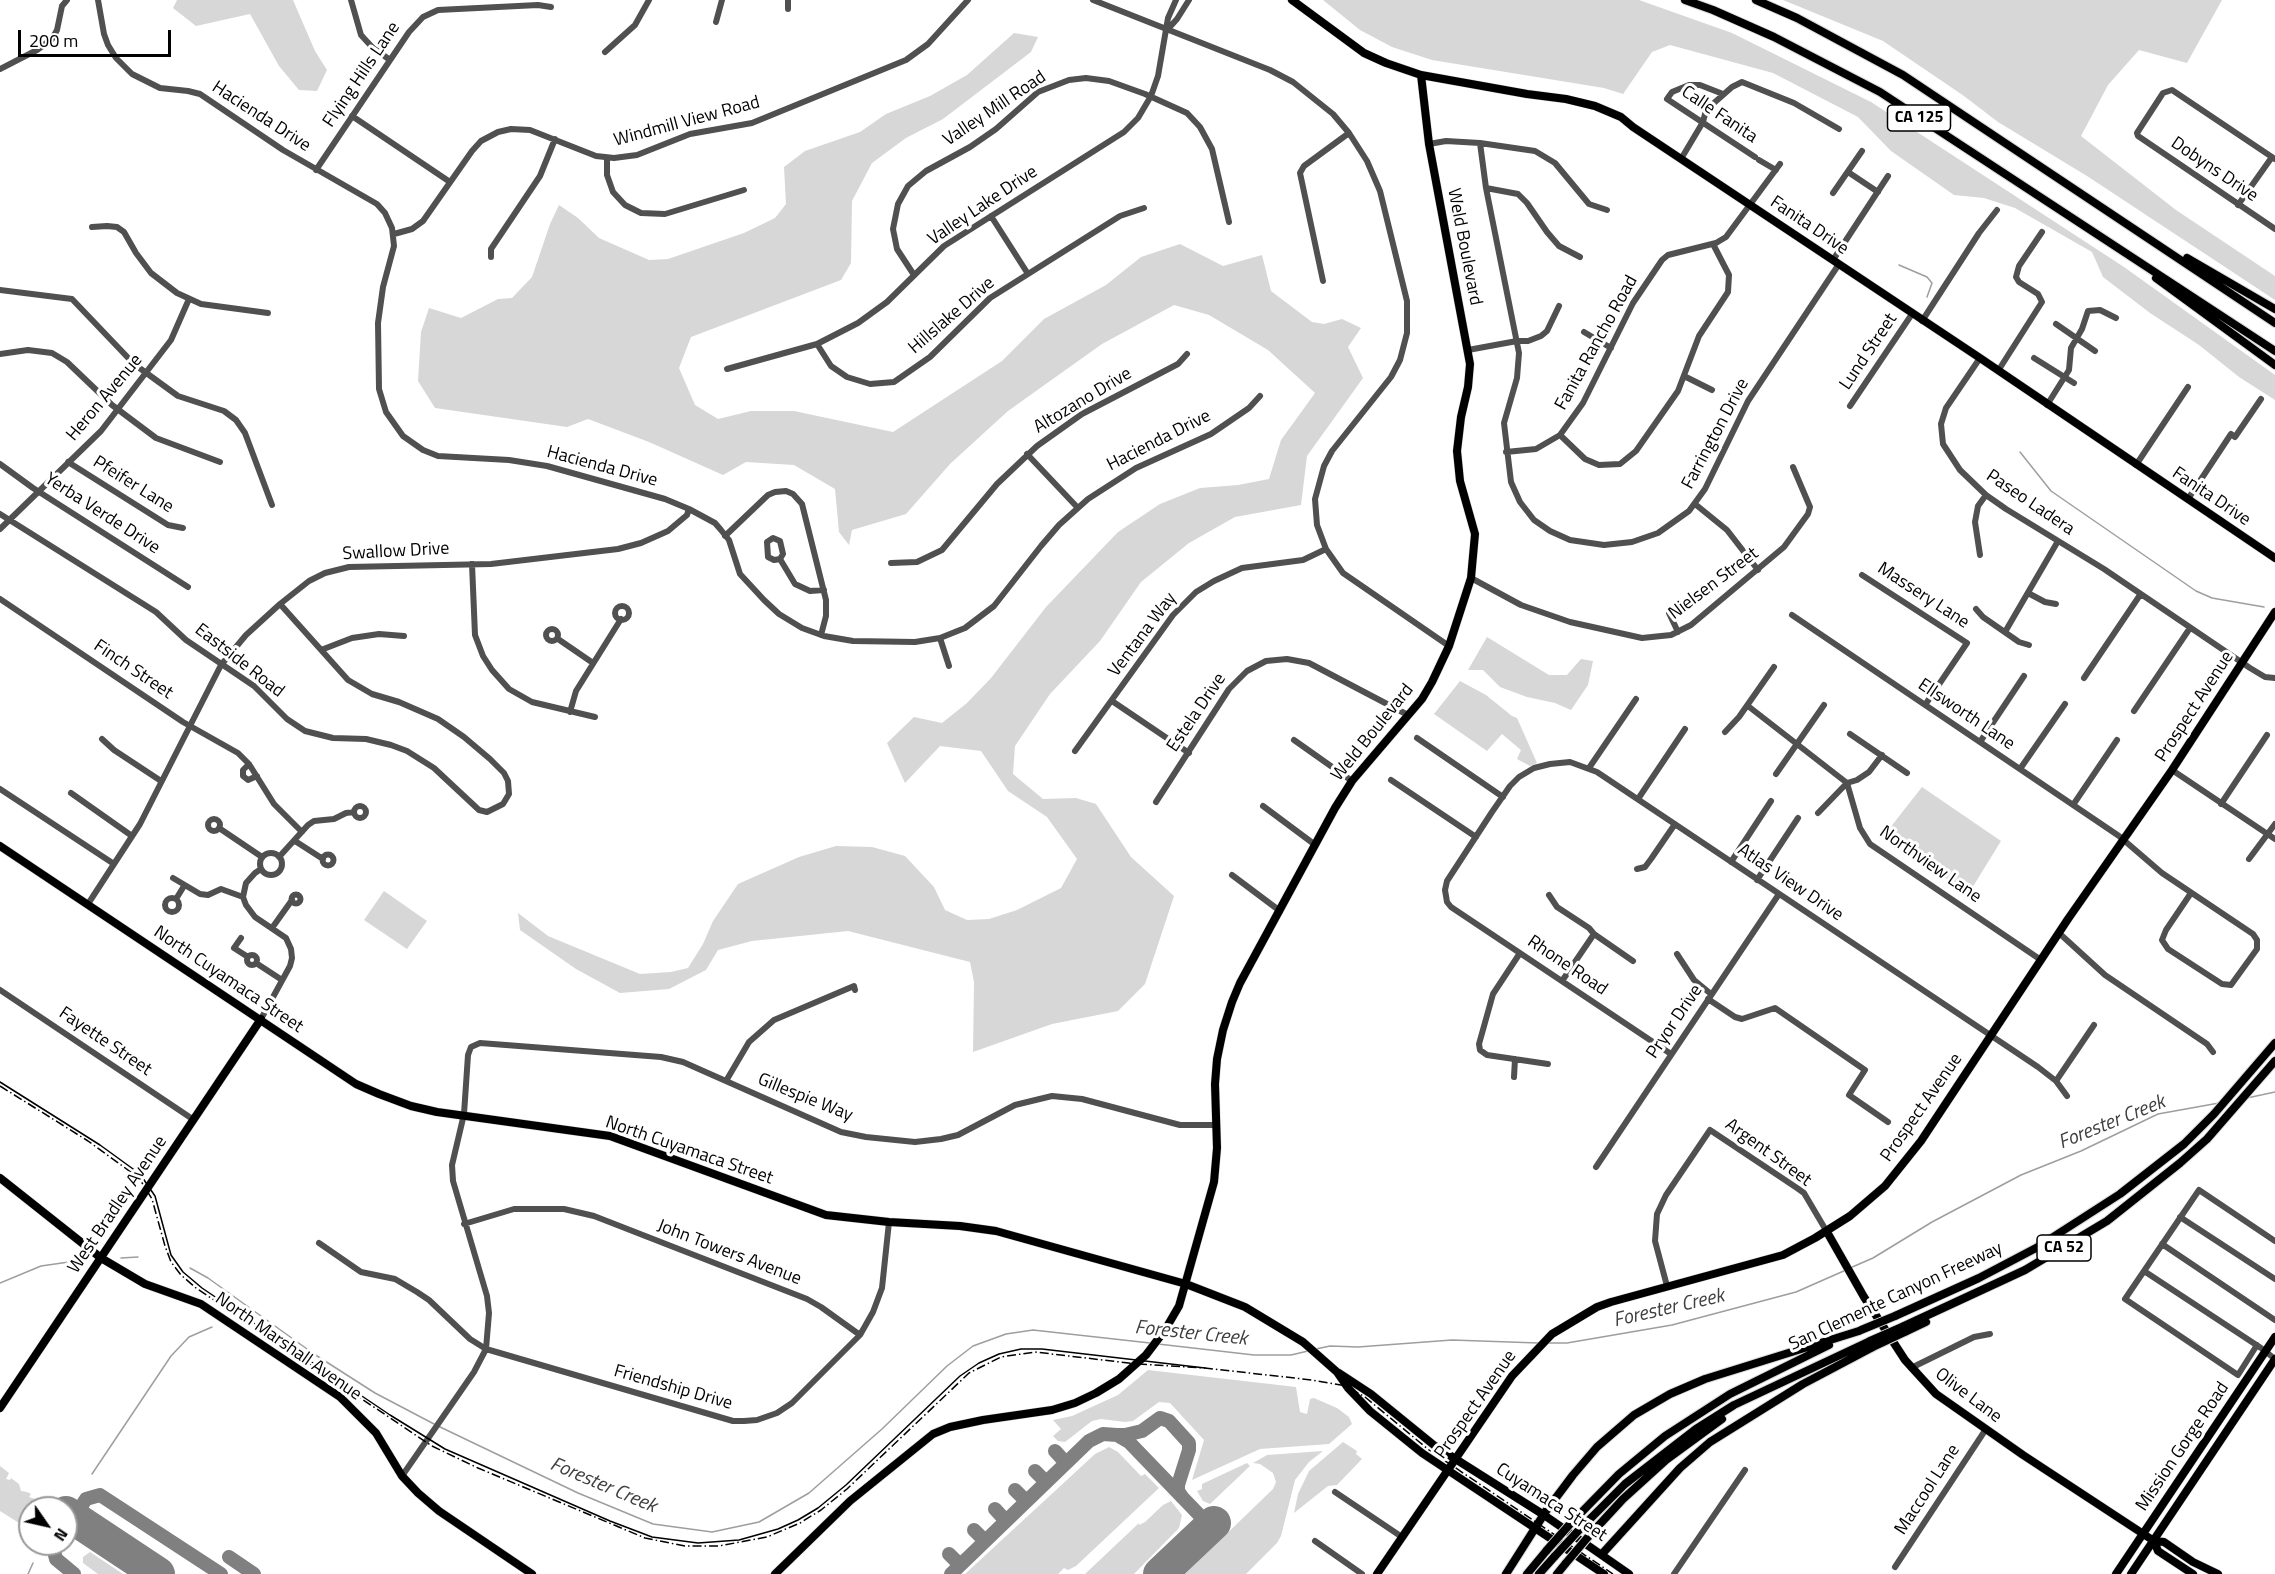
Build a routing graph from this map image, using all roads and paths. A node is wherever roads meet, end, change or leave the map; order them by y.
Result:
1 (67, 0) edge
2 (98, 0) edge
3 (351, 0) edge
4 (649, 0) edge
5 (722, 0) edge
6 (788, 0) edge
7 (968, 0) edge
8 (1176, 0) edge
9 (1189, 0) edge
10 (1292, 0) edge
11 (1684, 0) edge
12 (1756, 0) edge
13 (1097, 1) edge
14 (550, 8) dead end
15 (788, 9) dead end
16 (716, 22) dead end
17 (1167, 29) junction
18 (605, 52) dead end
19 (390, 60) junction
20 (0, 69) edge
21 (1421, 75) junction
22 (1723, 94) junction
23 (1151, 96) junction
24 (351, 116) junction
25 (1703, 122) junction
26 (1839, 129) dead end
27 (1349, 133) junction
28 (555, 140) junction
29 (1480, 143) junction
30 (1429, 144) junction
31 (1862, 152) dead end
32 (607, 158) junction
33 (2274, 158) edge
34 (1681, 159) junction
35 (1778, 167) joint
36 (316, 170) junction
37 (1848, 172) junction
38 (1888, 176) dead end
39 (450, 182) junction
40 (1486, 188) junction
41 (744, 190) dead end
42 (1878, 192) junction
43 (1833, 193) dead end
44 (1751, 205) junction
45 (2238, 205) junction
46 (1144, 208) dead end
47 (1607, 210) dead end
48 (1996, 210) dead end
49 (991, 216) junction
50 (2114, 216) junction
51 (1229, 222) dead end
52 (92, 227) dead end
53 (2275, 229) edge
54 (2042, 232) dead end
55 (394, 234) junction
56 (1713, 244) junction
57 (2128, 255) junction
58 (491, 257) dead end
59 (1580, 257) dead end
60 (1836, 262) junction
61 (1028, 274) junction
62 (914, 275) junction
63 (1323, 281) dead end
64 (0, 290) edge
65 (189, 299) junction
66 (1559, 306) dead end
67 (2275, 309) edge
68 (267, 314) dead end
69 (1912, 314) junction
70 (2116, 318) dead end
71 (1922, 321) junction
72 (2275, 323) edge
73 (2056, 324) dead end
74 (1584, 332) dead end
75 (2076, 339) junction
76 (1517, 341) junction
77 (817, 344) junction
78 (1611, 348) junction
79 (1468, 350) junction
80 (2095, 351) dead end
81 (2275, 351) edge
82 (0, 354) edge
83 (1187, 354) dead end
84 (1980, 357) junction
85 (2034, 357) dead end
86 (2275, 365) edge
87 (727, 369) dead end
88 (1998, 371) junction
89 (147, 373) junction
90 (1684, 376) junction
91 (2064, 377) junction
92 (2074, 383) dead end
93 (2188, 387) dead end
94 (1712, 390) dead end
95 (1260, 396) dead end
96 (2261, 399) dead end
97 (2047, 405) junction
98 (1850, 406) dead end
99 (118, 410) junction
100 (1560, 435) junction
101 (1506, 452) junction
102 (1027, 454) junction
103 (68, 462) junction
104 (220, 462) dead end
105 (0, 464) edge
106 (2136, 465) junction
107 (1793, 467) dead end
108 (39, 491) junction
109 (1986, 495) junction
110 (2188, 499) junction
111 (1695, 504) junction
112 (272, 505) dead end
113 (1077, 507) junction
114 (689, 509) junction
115 (0, 514) edge
116 (9, 520) junction
117 (183, 528) dead end
118 (0, 529) edge
119 (725, 536) junction
120 (2058, 541) junction
121 (1326, 549) junction
122 (1980, 555) dead end
123 (2275, 558) edge
124 (780, 559) dead end
125 (891, 563) dead end
126 (472, 564) junction
127 (1758, 570) junction
128 (1862, 575) dead end
129 (1471, 578) junction
130 (188, 587) dead end
131 (824, 590) junction
132 (2028, 593) junction
133 (2140, 595) junction
134 (0, 599) edge
135 (280, 604) junction
136 (2056, 604) dead end
137 (1976, 609) dead end
138 (2275, 612) edge
139 (1669, 613) dead end
140 (1792, 615) dead end
141 (621, 620) dead end
142 (2190, 628) junction
143 (1678, 632) junction
144 (2005, 632) junction
145 (821, 634) junction
146 (404, 636) dead end
147 (939, 638) junction
148 (558, 639) dead end
149 (2029, 645) dead end
150 (1449, 646) junction
151 (321, 650) junction
152 (2241, 662) junction
153 (593, 663) junction
154 (221, 665) junction
155 (949, 666) dead end
156 (1773, 667) dead end
157 (2024, 676) dead end
158 (2084, 678) dead end
159 (2275, 678) edge
160 (1636, 699) dead end
161 (1112, 701) junction
162 (2065, 704) dead end
163 (1824, 705) dead end
164 (1925, 705) junction
165 (1748, 706) junction
166 (2134, 711) dead end
167 (570, 712) junction
168 (1408, 715) junction
169 (595, 717) dead end
170 (190, 725) junction
171 (1685, 729) dead end
172 (1725, 732) dead end
173 (1850, 734) dead end
174 (2267, 735) dead end
175 (1416, 738) dead end
176 (102, 739) dead end
177 (1294, 740) dead end
178 (2117, 740) dead end
179 (1980, 742) junction
180 (1798, 743) junction
181 (1075, 751) dead end
182 (1189, 753) junction
183 (1881, 755) junction
184 (249, 764) junction
185 (1589, 768) junction
186 (2020, 769) junction
187 (2172, 770) junction
188 (1907, 772) dead end
189 (1776, 774) dead end
190 (257, 776) junction
191 (1391, 780) dead end
192 (161, 782) junction
193 (1352, 782) junction
194 (1847, 783) junction
195 (0, 789) edge
196 (71, 793) dead end
197 (1503, 797) junction
198 (1638, 800) junction
199 (1771, 801) dead end
200 (1156, 802) dead end
201 (2221, 804) junction
202 (2073, 805) junction
203 (1263, 806) dead end
204 (354, 812) dead end
205 (1818, 813) dead end
206 (1798, 818) dead end
207 (1675, 824) junction
208 (2275, 824) edge
209 (219, 828) dead end
210 (302, 832) junction
211 (2268, 834) junction
212 (132, 836) junction
213 (1476, 837) junction
214 (2275, 839) edge
215 (2124, 840) junction
216 (295, 841) junction
217 (1314, 844) junction
218 (0, 846) edge
219 (262, 857) junction
220 (279, 857) junction
221 (323, 859) dead end
222 (2249, 859) dead end
223 (1731, 862) junction
224 (114, 864) junction
225 (1637, 868) dead end
226 (261, 869) junction
227 (1232, 875) dead end
228 (174, 878) dead end
229 (1757, 880) junction
230 (184, 886) junction
231 (2191, 893) junction
232 (1779, 894) junction
233 (1549, 895) dead end
234 (243, 897) junction
235 (176, 899) dead end
236 (292, 900) dead end
237 (1447, 902) joint
238 (88, 904) junction
239 (1280, 911) junction
240 (272, 928) junction
241 (2059, 933) junction
242 (1594, 934) junction
243 (241, 938) dead end
244 (1520, 953) junction
245 (1677, 954) dead end
246 (2041, 960) junction
247 (1633, 961) dead end
248 (282, 980) junction
249 (1562, 981) junction
250 (0, 990) edge
251 (855, 990) dead end
252 (1710, 997) junction
253 (261, 1019) junction
254 (2094, 1025) dead end
255 (1991, 1035) junction
256 (2275, 1043) edge
257 (2213, 1052) dead end
258 (1671, 1054) junction
259 (1515, 1059) junction
260 (2275, 1061) edge
261 (1548, 1064) dead end
262 (1514, 1077) dead end
263 (726, 1081) junction
264 (2056, 1081) junction
265 (2067, 1096) dead end
266 (464, 1114) junction
267 (194, 1120) junction
268 (1888, 1122) dead end
269 (1217, 1125) junction
270 (1596, 1167) dead end
271 (0, 1178) edge
272 (2180, 1217) junction
273 (889, 1222) junction
274 (464, 1224) junction
275 (1827, 1232) junction
276 (2275, 1241) edge
277 (319, 1243) dead end
278 (2162, 1244) junction
279 (101, 1258) junction
280 (2144, 1271) junction
281 (2275, 1280) edge
282 (1186, 1284) junction
283 (1667, 1286) junction
284 (2275, 1320) edge
285 (1860, 1331) junction
286 (1990, 1334) dead end
287 (860, 1335) junction
288 (2275, 1337) edge
289 (1872, 1344) junction
290 (2258, 1345) junction
291 (486, 1349) junction
292 (2266, 1351) junction
293 (2275, 1359) edge
294 (1911, 1368) junction
295 (1337, 1372) junction
296 (1788, 1379) junction
297 (0, 1408) edge
298 (1986, 1429) junction
299 (1455, 1459) junction
300 (1448, 1470) junction
301 (1746, 1470) dead end
302 (402, 1476) junction
303 (1335, 1492) dead end
304 (1544, 1515) junction
305 (1536, 1527) junction
306 (2143, 1534) junction
307 (1402, 1537) junction
308 (2154, 1540) junction
309 (1314, 1541) dead end
310 (1602, 1554) junction
311 (1895, 1567) dead end
312 (532, 1574) edge
313 (776, 1574) edge
314 (1362, 1574) edge
315 (1377, 1574) edge
316 (1506, 1574) edge
317 (1527, 1574) edge
318 (1539, 1574) edge
319 (1557, 1574) edge
320 (1604, 1574) edge
321 (1629, 1574) edge
322 (1674, 1574) edge
323 (2116, 1574) edge
324 (2130, 1574) edge
325 (2193, 1574) edge
326 (2218, 1574) edge

1 - 20 street
2 - 36 street, Hacienda Drive
3 - 19 street
4 - 18 street
5 - 16 street
6 - 15 street
7 - 32 street, Windmill View Road
8 - 17 street, Valley Lake Drive
9 - 17 street, Valley Lake Drive
10 - 21 main road, Fanita Drive
11 - 57 highway, CA 125
12 - 50 highway, CA 125
13 - 17 street
14 - 19 street, Flying Hills Lane
17 - 23 street, Valley Lake Drive
17 - 27 street
19 - 24 street, Flying Hills Lane
21 - 30 main road, Weld Boulevard
21 - 34 main road, Fanita Drive
22 - 25 street
22 - 25 street, Calle Fanita
22 - 26 street
23 - 49 street, Valley Lake Drive
23 - 51 street, Valley Mill Road
23 - 62 street, Valley Mill Road
24 - 36 street, Flying Hills Lane
24 - 39 street
25 - 34 street
25 - 35 street, Calle Fanita
27 - 63 street
27 - 121 street
28 - 32 street, Windmill View Road
28 - 39 street, Windmill View Road
28 - 58 street
29 - 30 street
29 - 40 street, Farrington Drive
29 - 47 street
30 - 79 main road, Weld Boulevard
31 - 37 street
32 - 41 street
33 - 45 street
33 - 45 street, Dobyns Drive
34 - 44 main road, Fanita Drive
35 - 44 street, Fanita Rancho Road
36 - 55 street, Hacienda Drive
37 - 42 street
37 - 43 street
38 - 42 street, Farrington Drive
39 - 55 street, Windmill View Road
40 - 59 street
40 - 76 street, Farrington Drive
42 - 60 street, Farrington Drive
44 - 56 street, Fanita Rancho Road
44 - 60 main road, Fanita Drive
45 - 53 street, Dobyns Drive
46 - 61 street, Hillslake Drive
48 - 71 street
49 - 61 street
49 - 62 street, Valley Lake Drive
50 - 67 highway
50 - 72 highway, CA 125
52 - 65 street
54 - 88 street
55 - 114 street, Hacienda Drive
56 - 78 street, Fanita Rancho Road
56 - 90 street
57 - 81 highway, CA 125
57 - 86 highway
60 - 69 main road, Fanita Drive
60 - 111 street, Farrington Drive
61 - 77 street, Hillslake Drive
62 - 77 street, Valley Lake Drive
64 - 89 street
65 - 68 street
65 - 89 street, Heron Avenue
66 - 76 street
69 - 71 main road, Fanita Drive
69 - 98 street, Lund Street
70 - 75 street
71 - 84 main road, Fanita Drive
73 - 75 street
74 - 78 street
75 - 80 street
75 - 91 street
76 - 79 street
76 - 101 street, Farrington Drive
77 - 87 street, Valley Lake Drive
78 - 100 street, Fanita Rancho Road
79 - 129 main road, Weld Boulevard
82 - 99 street
83 - 102 street, Altozano Drive
84 - 88 main road, Fanita Drive
84 - 109 street, Paseo Ladera
85 - 91 street
88 - 97 main road, Fanita Drive
89 - 99 street, Heron Avenue
89 - 112 street
90 - 94 street
90 - 100 street
91 - 92 street
91 - 97 street
93 - 106 street
95 - 113 street, Hacienda Drive
96 - 110 street
97 - 106 main road, Fanita Drive
99 - 103 street, Heron Avenue
99 - 104 street
100 - 101 street, Fanita Rancho Road
101 - 111 street, Farrington Drive
102 - 113 street
102 - 125 street, Altozano Drive
103 - 108 street, Heron Avenue
103 - 117 street, Pfeifer Lane
105 - 108 street, Yerba Verde Drive
106 - 110 main road, Fanita Drive
107 - 127 street, Nielsen Street
108 - 116 street, Heron Avenue
108 - 130 street, Yerba Verde Drive
109 - 120 street, Paseo Ladera
109 - 122 street
110 - 123 main road, Fanita Drive
111 - 127 street
113 - 147 street, Hacienda Drive
114 - 119 street, Hacienda Drive
114 - 126 street, Swallow Drive
115 - 116 street, Eastside Road
116 - 118 street, Heron Avenue
116 - 154 street, Eastside Road
119 - 131 street
119 - 145 street, Hacienda Drive
120 - 132 street
120 - 133 street, Paseo Ladera
121 - 150 street
121 - 161 street, Ventana Way
124 - 131 street
126 - 135 street, Swallow Drive
126 - 167 street
127 - 143 street, Nielsen Street
128 - 164 street, Massery Lane
129 - 143 street, Nielsen Street
129 - 150 main road, Weld Boulevard
131 - 145 street
132 - 136 street
132 - 144 street
133 - 142 street, Paseo Ladera
133 - 158 street
134 - 170 street, Finch Street
135 - 151 street
135 - 154 street, Swallow Drive
137 - 144 street
138 - 152 main road, Prospect Avenue
139 - 143 street
140 - 164 street, Ellsworth Lane
141 - 153 street
142 - 152 street, Paseo Ladera
142 - 166 street
144 - 149 street
145 - 147 street, Hacienda Drive
146 - 151 street
147 - 155 street
148 - 153 street
150 - 168 main road, Weld Boulevard
151 - 154 street, Eastside Road
152 - 159 street, Paseo Ladera
152 - 187 main road, Prospect Avenue
153 - 167 street
154 - 170 street, Swallow Drive
156 - 165 street
157 - 179 street
160 - 185 street
161 - 181 street, Ventana Way
161 - 182 street
162 - 186 street
163 - 180 street
164 - 179 street, Ellsworth Lane
165 - 172 street
165 - 180 street
167 - 169 street
168 - 182 street, Estela Drive
168 - 193 main road, Weld Boulevard
170 - 184 street, Finch Street
170 - 192 street, Swallow Drive
171 - 198 street
173 - 183 street
174 - 201 street
175 - 197 street
176 - 192 street
177 - 193 street
178 - 202 street
179 - 186 street, Ellsworth Lane
180 - 189 street
180 - 194 street
182 - 200 street, Estela Drive
183 - 188 street
183 - 194 street
184 - 190 street, Finch Street
184 - 190 street, Finch Street
185 - 197 street, Atlas View Drive
185 - 198 street, Atlas View Drive
186 - 202 street, Ellsworth Lane
187 - 201 street
187 - 215 main road, Prospect Avenue
190 - 210 street, Finch Street
191 - 213 street
192 - 212 street, Swallow Drive
193 - 217 main road, Weld Boulevard
194 - 205 street
194 - 246 street, Northview Lane
195 - 224 street
196 - 212 street
197 - 213 street, Atlas View Drive
198 - 207 street, Atlas View Drive
199 - 223 street
201 - 211 street
202 - 215 street, Ellsworth Lane
203 - 217 street
204 - 210 street
206 - 229 street
207 - 223 street, Atlas View Drive
207 - 225 street
208 - 211 street
209 - 219 street
210 - 216 street
211 - 214 street
211 - 222 street
212 - 224 street, Swallow Drive
213 - 237 street, Atlas View Drive
215 - 231 street, Ellsworth Lane
215 - 241 main road, Prospect Avenue
216 - 220 street
216 - 221 street
217 - 239 main road, Weld Boulevard
218 - 238 main road, North Cuyamaca Street
219 - 220 street
219 - 226 street
220 - 226 street
223 - 229 street, Atlas View Drive
224 - 238 street, Swallow Drive
226 - 234 street
227 - 239 street
228 - 230 street
229 - 232 street, Atlas View Drive
230 - 234 street
230 - 235 street
231 - 231 street, Ellsworth Lane
232 - 252 street, Pryor Drive
232 - 255 street, Atlas View Drive
233 - 242 street
234 - 240 street
236 - 240 street
237 - 244 street, Rhone Road
238 - 253 main road, North Cuyamaca Street
239 - 269 main road, Weld Boulevard
240 - 248 street
241 - 246 main road, Prospect Avenue
241 - 257 street
242 - 247 street
242 - 249 street
243 - 248 street
244 - 249 street, Rhone Road
244 - 259 street
245 - 252 street
246 - 255 main road, Prospect Avenue
248 - 253 street
249 - 258 street, Rhone Road
250 - 267 street, Fayette Street
251 - 263 street
252 - 258 street, Pryor Drive
252 - 268 street
253 - 266 main road, North Cuyamaca Street
253 - 267 main road, West Bradley Avenue
254 - 264 street
255 - 264 street, Atlas View Drive
255 - 275 main road, Prospect Avenue
256 - 285 highway, San Clemente Canyon Freeway / CA 52, bridge
258 - 270 street, Pryor Drive
259 - 261 street
259 - 262 street
260 - 289 highway, San Clemente Canyon Freeway / CA 52, bridge
263 - 266 street, Gillespie Way
263 - 269 street, Gillespie Way
264 - 265 street, Atlas View Drive
266 - 273 main road, North Cuyamaca Street
266 - 274 street
267 - 279 main road, West Bradley Avenue
269 - 282 main road, Weld Boulevard
271 - 279 main road, North Marshall Avenue
272 - 276 street
272 - 278 street
272 - 281 street
273 - 282 main road, North Cuyamaca Street
273 - 287 street
274 - 287 street, John Towers Avenue
274 - 291 street
275 - 283 main road, Prospect Avenue
275 - 283 street, Argent Street
275 - 294 main road, Olive Lane
277 - 291 street
278 - 280 street
278 - 284 street
279 - 297 main road, West Bradley Avenue
279 - 302 main road, North Marshall Avenue
280 - 290 street
280 - 290 street
282 - 295 main road, North Cuyamaca Street
282 - 313 main road
283 - 299 main road, Prospect Avenue
285 - 304 highway
285 - 317 highway, San Clemente Canyon Freeway / CA 52, bridge
286 - 294 street
287 - 291 street, Friendship Drive
288 - 292 main road, Mission Gorge Road
289 - 296 highway, San Clemente Canyon Freeway / CA 52
289 - 310 highway
290 - 292 street
291 - 302 street
292 - 293 street
292 - 306 main road, Mission Gorge Road
293 - 308 main road, Mission Gorge Road
294 - 298 main road, Olive Lane
295 - 299 main road, North Cuyamaca Street
295 - 300 main road, North Cuyamaca Street
296 - 318 highway, San Clemente Canyon Freeway / CA 52, bridge
296 - 319 highway, bridge
298 - 306 main road, Olive Lane
298 - 311 street, Maccool Lane
299 - 300 main road, Prospect Avenue
299 - 304 main road, Cuyamaca Street
300 - 305 main road, Cuyamaca Street
300 - 307 main road, Prospect Avenue
301 - 322 street
302 - 312 main road, North Marshall Avenue
303 - 307 street
304 - 305 highway
304 - 310 main road, Cuyamaca Street
305 - 316 highway
305 - 320 main road, Cuyamaca Street
306 - 308 main road, Olive Lane
306 - 323 main road, Mission Gorge Road
307 - 315 main road, Prospect Avenue
308 - 324 main road, Mission Gorge Road
308 - 325 main road
308 - 326 main road, Olive Lane
309 - 314 street
310 - 321 main road, Cuyamaca Street

